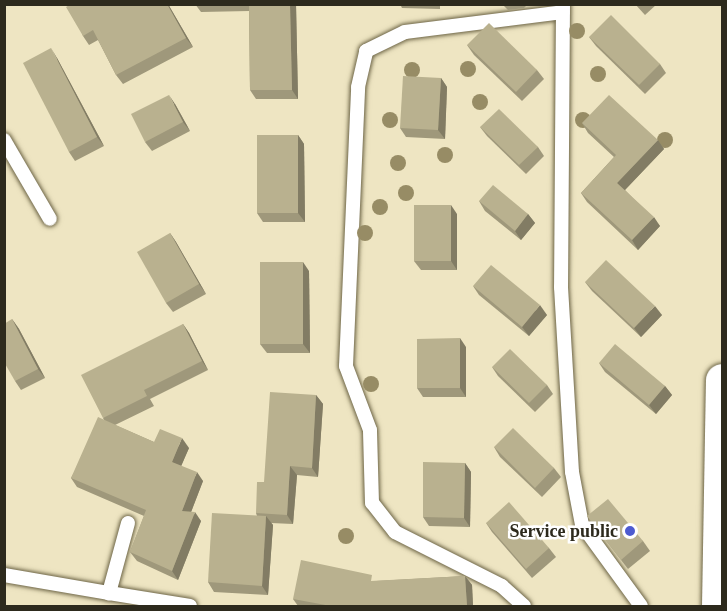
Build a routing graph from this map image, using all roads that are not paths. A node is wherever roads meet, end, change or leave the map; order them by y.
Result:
1 (563, 8) edge
2 (4, 140) edge
3 (50, 219) dead end
4 (723, 380) edge
5 (128, 523) dead end
6 (4, 575) edge
7 (109, 593) junction
8 (190, 606) edge
9 (524, 606) edge
10 (640, 606) edge
11 (718, 606) edge

1 - 9 lane
1 - 10 lane
2 - 3 lane
4 - 11 street
5 - 7 lane
6 - 7 lane
7 - 8 lane

